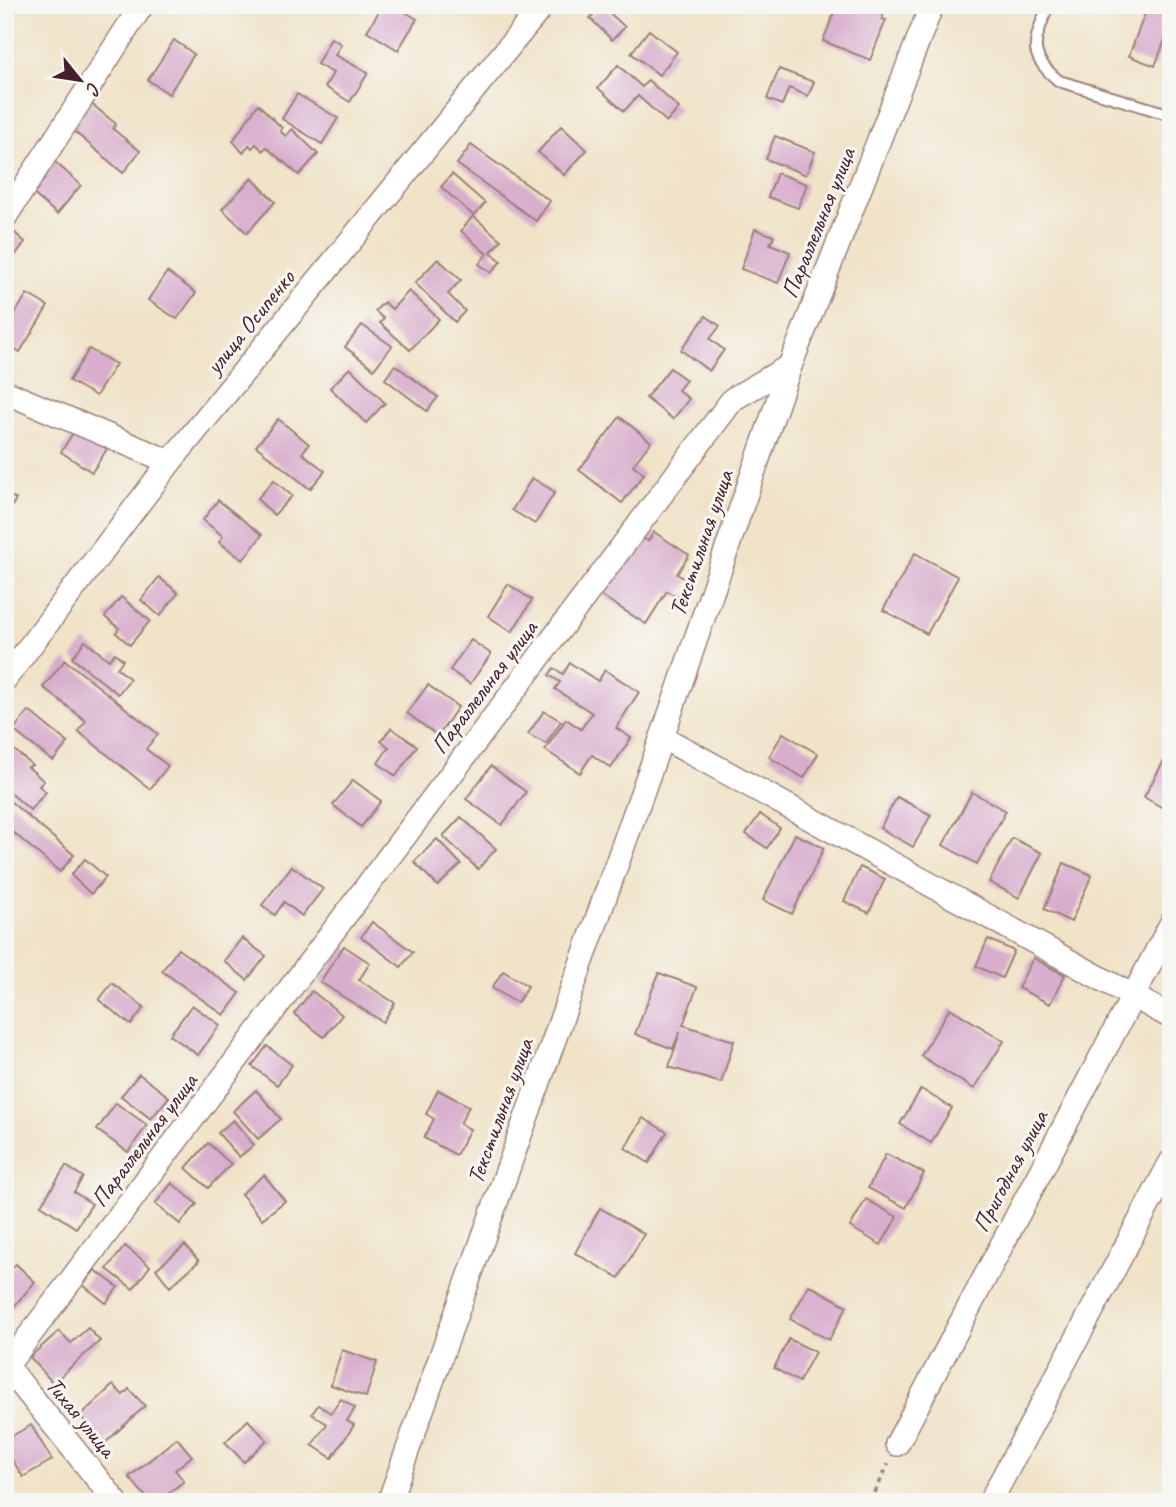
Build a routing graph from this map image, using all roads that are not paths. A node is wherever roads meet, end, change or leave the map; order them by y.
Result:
1 (142, 5) edge
2 (543, 5) edge
3 (932, 5) edge
4 (1048, 5) edge
5 (1171, 115) edge
6 (5, 217) edge
7 (790, 366) junction
8 (5, 392) edge
9 (170, 462) junction
10 (5, 679) edge
11 (662, 737) junction
12 (1171, 924) edge
13 (1133, 995) junction
14 (1171, 1017) edge
15 (1171, 1162) edge
16 (6, 1366) edge
17 (897, 1444) road end
18 (116, 1502) edge
19 (388, 1502) edge
20 (990, 1502) edge

1 - 6 street
2 - 9 street, улица Осипенко
3 - 7 street, Параллельная улица
4 - 5 lane
7 - 11 street, Текстильная улица
7 - 16 street, Параллельная улица
8 - 9 street
9 - 10 street, улица Осипенко
11 - 13 street
11 - 19 street, Текстильная улица
12 - 13 street, Пригодная улица
13 - 14 street
13 - 17 street, Пригодная улица
15 - 20 street
16 - 18 street, Тихая улица

